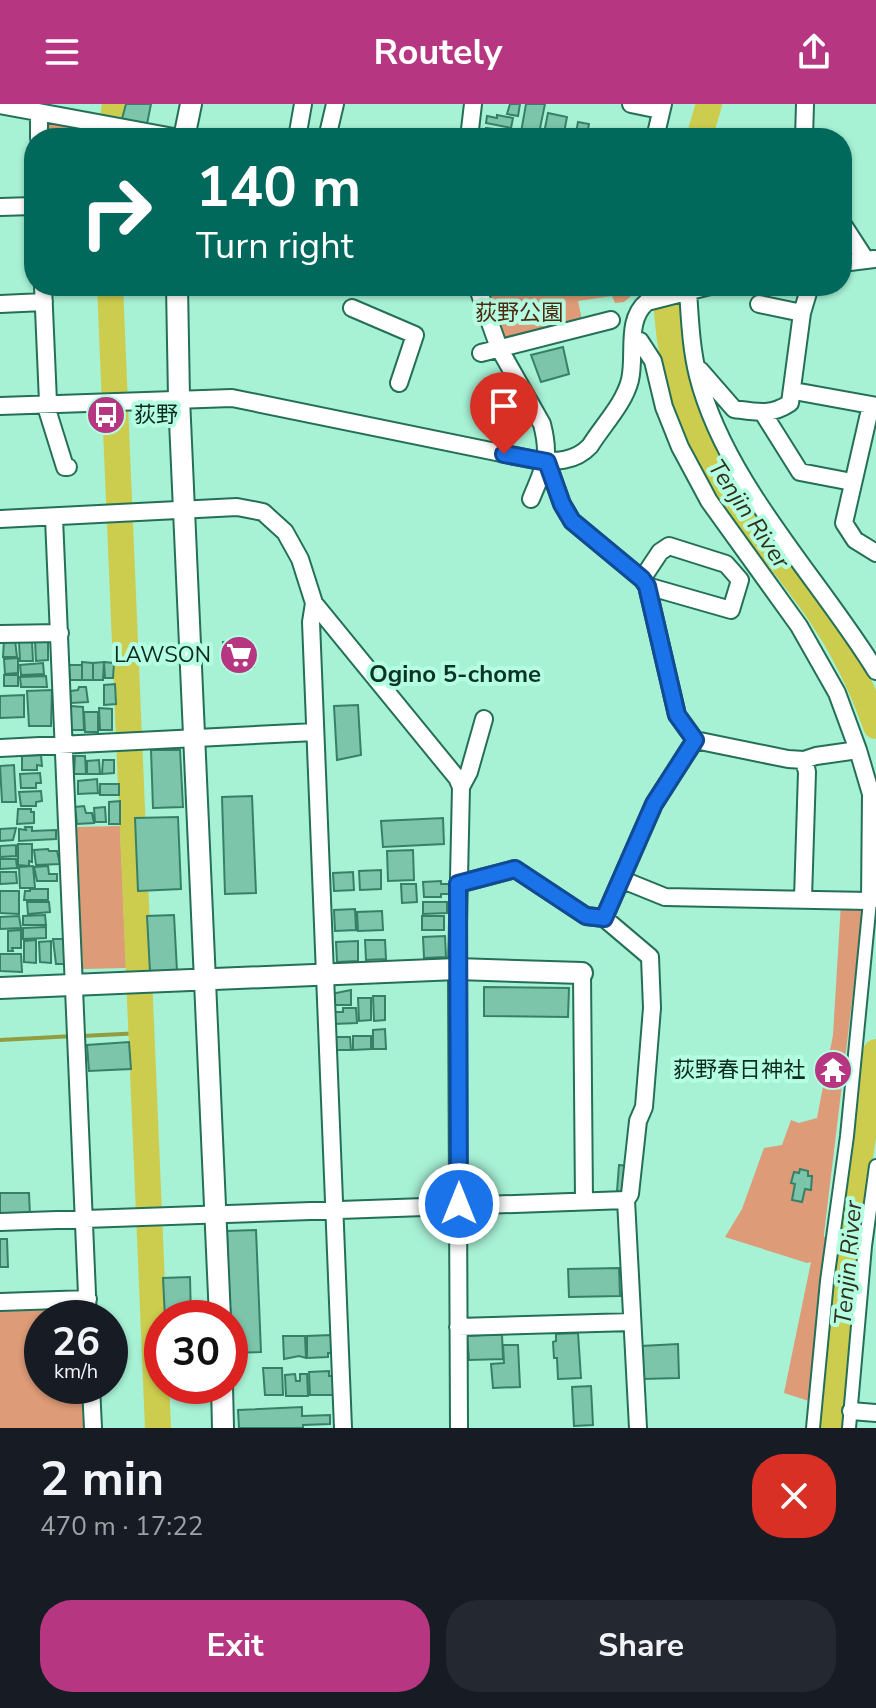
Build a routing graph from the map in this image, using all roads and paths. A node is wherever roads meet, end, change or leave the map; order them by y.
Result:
1 (191, 104) edge
2 (303, 104) edge
3 (335, 104) edge
4 (473, 104) edge
5 (631, 104) edge
6 (805, 104) edge
7 (0, 105) edge
8 (661, 107) edge
9 (39, 113) junction
10 (39, 128) edge
11 (122, 128) edge
12 (184, 128) edge
13 (299, 128) edge
14 (329, 128) edge
15 (470, 128) edge
16 (657, 128) edge
17 (804, 128) edge
18 (24, 206) edge
19 (0, 207) edge
20 (852, 235) edge
21 (871, 259) edge
22 (34, 296) edge
23 (43, 296) edge
24 (177, 296) edge
25 (481, 296) edge
26 (669, 296) edge
27 (688, 296) edge
28 (807, 296) edge
29 (0, 304) edge
30 (759, 304) dead end
31 (352, 308) dead end
32 (802, 313) junction
33 (611, 320) dead end
34 (634, 341) junction
35 (499, 348) junction
36 (481, 353) dead end
37 (696, 365) junction
38 (399, 383) dead end
39 (794, 391) junction
40 (179, 398) junction
41 (46, 402) junction
42 (0, 406) edge
43 (873, 406) edge
44 (763, 413) junction
45 (547, 462) junction
46 (68, 467) dead end
47 (852, 482) junction
48 (531, 499) dead end
49 (186, 511) junction
50 (54, 518) junction
51 (0, 519) edge
52 (876, 553) edge
53 (644, 583) junction
54 (314, 603) junction
55 (60, 633) junction
56 (0, 634) edge
57 (876, 671) edge
58 (484, 719) dead end
59 (315, 732) junction
60 (194, 739) junction
61 (695, 740) junction
62 (63, 743) junction
63 (0, 748) edge
64 (858, 750) junction
65 (804, 760) junction
66 (461, 787) junction
67 (623, 880) junction
68 (458, 884) junction
69 (803, 898) junction
70 (870, 901) junction
71 (604, 918) junction
72 (457, 969) junction
73 (582, 973) joint
74 (324, 975) junction
75 (207, 981) junction
76 (74, 985) junction
77 (0, 988) edge
78 (876, 1166) edge
79 (626, 1200) junction
80 (584, 1201) junction
81 (459, 1204) junction
82 (333, 1209) junction
83 (217, 1216) junction
84 (83, 1219) junction
85 (0, 1222) edge
86 (88, 1299) joint
87 (219, 1300) edge
88 (0, 1302) edge
89 (632, 1322) junction
90 (458, 1327) junction
91 (92, 1404) edge
92 (222, 1404) edge
93 (875, 1418) edge
94 (850, 1420) edge
95 (93, 1428) edge
96 (223, 1428) edge
97 (343, 1428) edge
98 (459, 1428) edge
99 (638, 1428) edge
100 (813, 1428) edge

1 - 12 street
2 - 13 street
3 - 14 street
4 - 15 street
5 - 8 street
6 - 17 street
7 - 9 street
8 - 16 street
9 - 10 street
9 - 11 street
18 - 19 street
20 - 21 street
22 - 29 street
23 - 41 street
24 - 40 street
25 - 35 street
26 - 34 street
27 - 37 street
28 - 32 street
30 - 32 street
31 - 38 street
32 - 39 street
33 - 35 street
34 - 45 street
34 - 64 street
35 - 36 street
35 - 45 street
37 - 44 street
37 - 57 street
39 - 43 street
39 - 44 street
40 - 41 street
40 - 45 street
40 - 49 street
41 - 42 street
41 - 46 street
43 - 47 street
44 - 47 street
45 - 48 street
45 - 53 street
47 - 52 street
49 - 50 street
49 - 54 street
49 - 60 street
50 - 51 street
50 - 55 street
53 - 53 street
53 - 61 street
54 - 59 street
54 - 66 street
55 - 56 street
55 - 62 street
58 - 66 street
59 - 60 street
59 - 74 street
60 - 62 street
60 - 75 street
61 - 65 street
61 - 67 street
62 - 63 street
62 - 76 street
64 - 65 street
64 - 70 street
65 - 69 street
66 - 68 street
67 - 69 street
67 - 71 street
68 - 71 street
68 - 72 street
69 - 70 street
70 - 100 street
71 - 79 street
72 - 73 street
72 - 74 street
72 - 81 street
73 - 80 street
74 - 75 street
74 - 82 street
75 - 76 street
75 - 83 street
76 - 77 street
76 - 84 street
78 - 94 street
79 - 80 street
79 - 89 street
80 - 81 street
81 - 82 street
81 - 90 street
82 - 83 street
82 - 97 street
83 - 84 street
83 - 87 street
84 - 85 street
84 - 86 street
86 - 88 street
89 - 90 street
89 - 99 street
90 - 98 street
91 - 95 street
92 - 96 street
93 - 94 street

